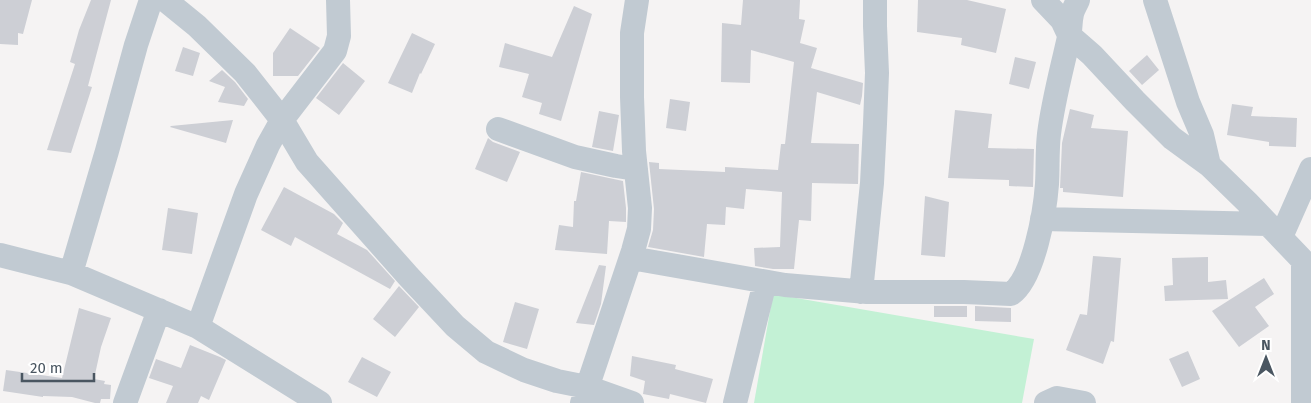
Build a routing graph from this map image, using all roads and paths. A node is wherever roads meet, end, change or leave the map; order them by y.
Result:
1 (151, 0) edge
2 (165, 0) edge
3 (338, 0) edge
4 (637, 0) edge
5 (875, 0) edge
6 (1043, 0) edge
7 (1078, 0) edge
8 (1156, 0) edge
9 (1069, 35) junction
10 (282, 120) junction
11 (498, 129) dead end
12 (1209, 165) junction
13 (636, 169) junction
14 (1311, 169) edge
15 (1042, 219) junction
16 (1274, 231) junction
17 (0, 255) edge
18 (630, 258) junction
19 (1307, 265) edge
20 (71, 273) junction
21 (766, 282) junction
22 (861, 292) junction
23 (159, 310) junction
24 (198, 327) junction
25 (585, 395) edge
26 (126, 403) edge
27 (320, 403) edge
28 (632, 403) edge
29 (735, 403) edge
30 (1046, 403) edge
31 (1084, 403) edge
32 (1303, 403) edge

1 - 20 street
2 - 10 street
3 - 10 street
4 - 13 street
5 - 22 street
6 - 9 street
7 - 9 street
8 - 12 street
9 - 12 street
9 - 15 street
10 - 24 street
10 - 25 street
11 - 13 street
12 - 16 street
13 - 18 street
14 - 16 street
15 - 16 street
15 - 22 street
16 - 19 street
17 - 20 street
18 - 21 street
18 - 25 street
19 - 32 street
20 - 23 street
21 - 22 street
21 - 29 street
23 - 24 street
23 - 26 street
24 - 27 street
25 - 28 street
30 - 31 street

